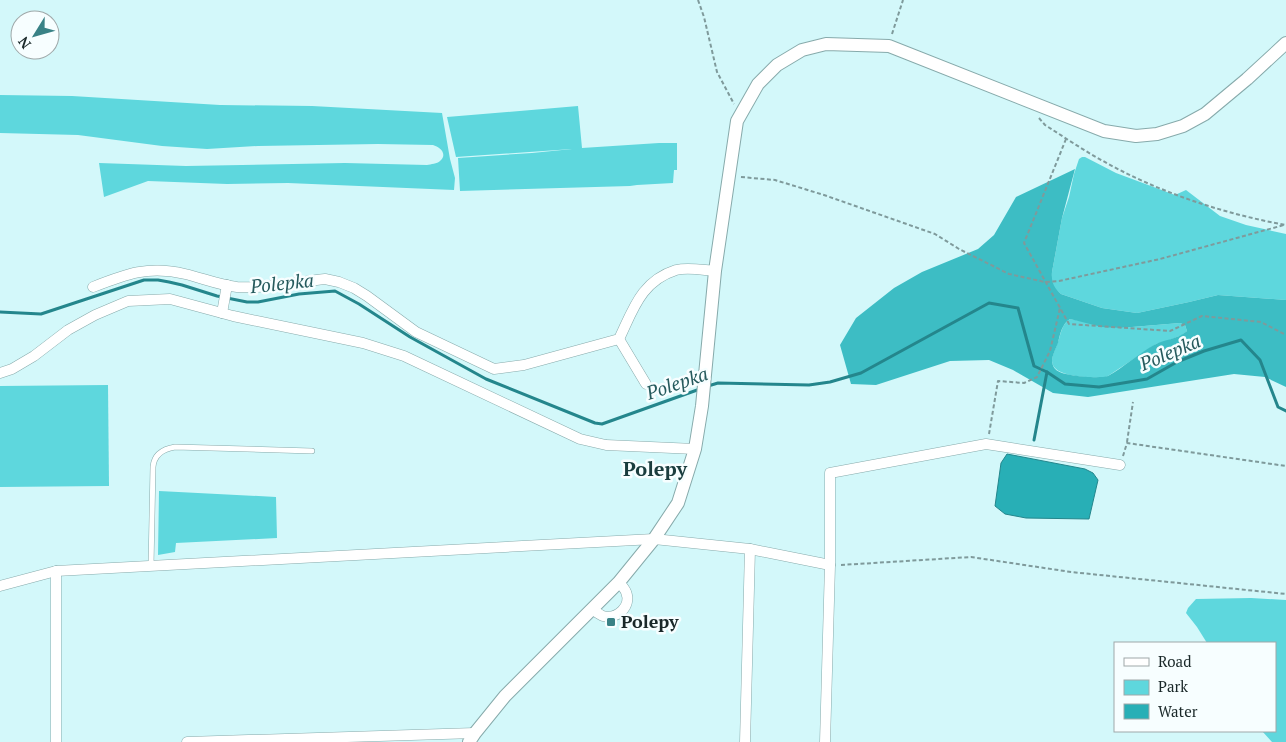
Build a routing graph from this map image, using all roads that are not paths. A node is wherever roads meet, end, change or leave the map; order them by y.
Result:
1 (1286, 43) edge
2 (715, 271) junction
3 (93, 287) dead end
4 (226, 288) junction
5 (223, 309) junction
6 (619, 339) junction
7 (0, 373) edge
8 (646, 384) dead end
9 (695, 449) junction
10 (312, 451) dead end
11 (1120, 465) road end
12 (654, 539) junction
13 (750, 549) junction
14 (830, 565) junction
15 (151, 566) junction
16 (56, 571) junction
17 (619, 582) junction
18 (0, 586) edge
19 (592, 610) junction
20 (472, 737) edge
21 (56, 742) edge
22 (187, 742) edge
23 (745, 742) edge
24 (825, 742) edge

1 - 2 street
2 - 6 street
2 - 9 street
3 - 4 street
4 - 5 street
4 - 6 street
5 - 7 street
5 - 9 street
6 - 8 street
9 - 12 street
10 - 15 lane
11 - 14 street
12 - 13 street
12 - 15 street
12 - 17 street
13 - 14 street
13 - 23 street
14 - 24 street
15 - 16 street
16 - 18 street
16 - 21 street
17 - 19 street
17 - 19 street
19 - 20 street
20 - 22 street

